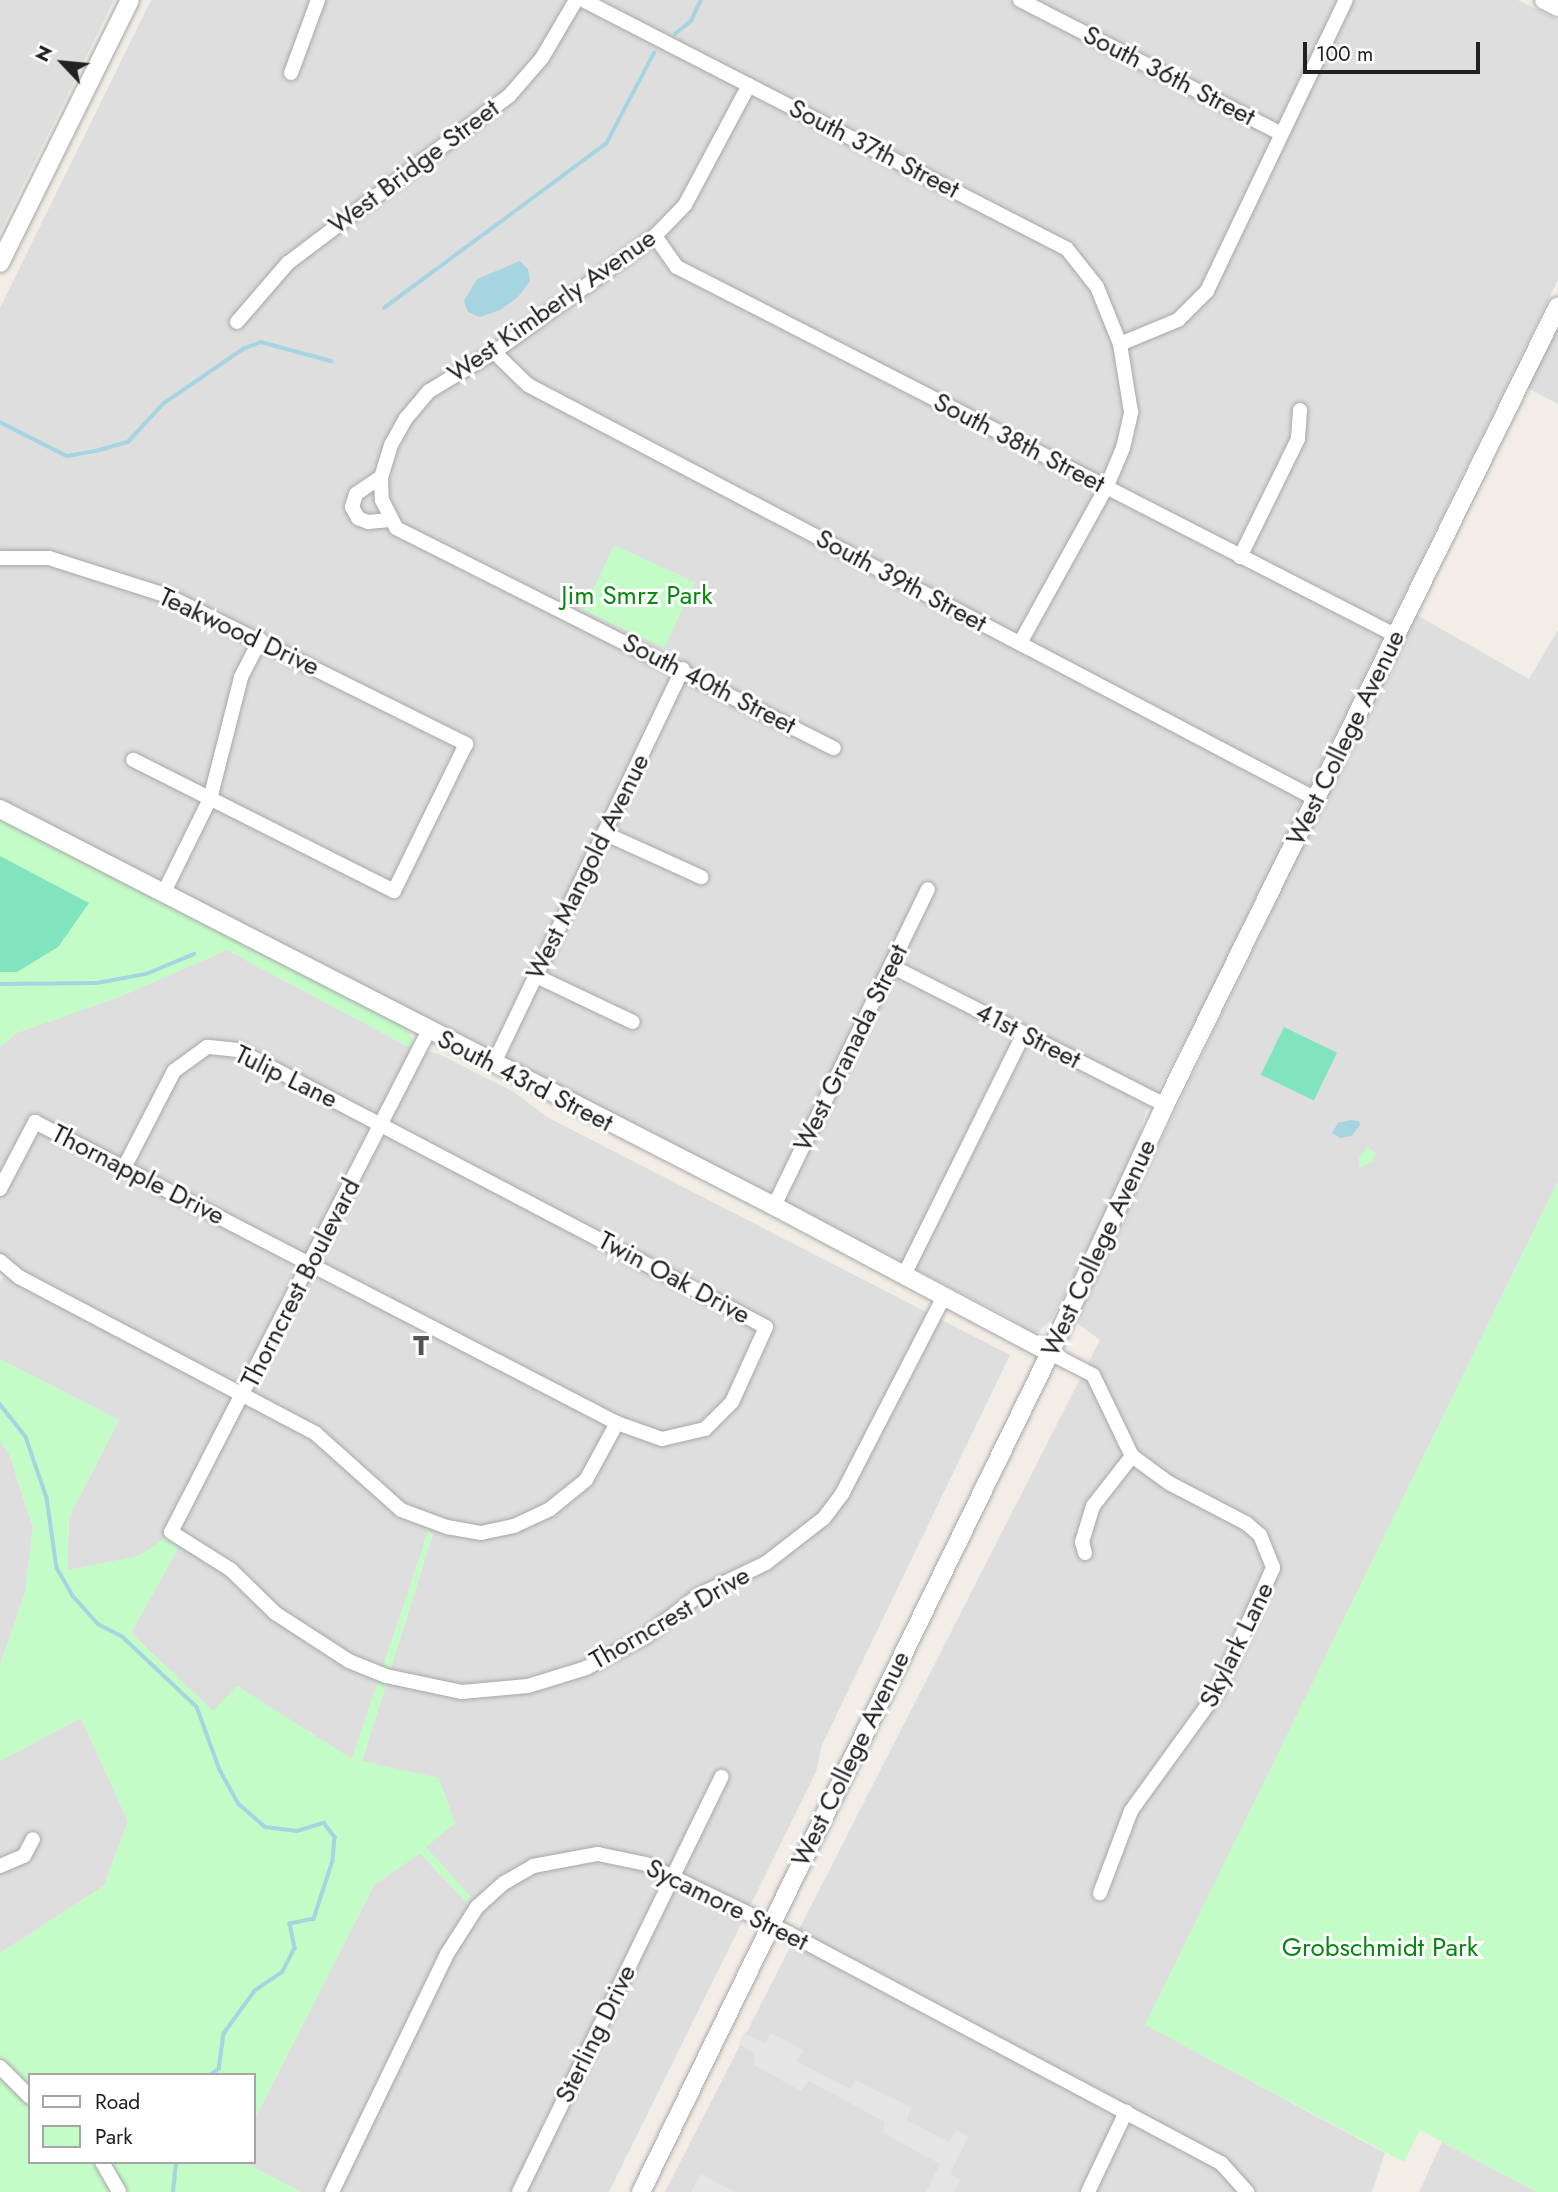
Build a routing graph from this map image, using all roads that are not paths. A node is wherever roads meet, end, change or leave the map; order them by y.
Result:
1 (130, 0) edge
2 (318, 0) edge
3 (576, 0) edge
4 (583, 0) edge
5 (1020, 0) edge
6 (1346, 0) edge
7 (1544, 0) edge
8 (1558, 7) edge
9 (291, 73) dead end
10 (748, 85) junction
11 (1280, 133) junction
12 (655, 236) junction
13 (0, 263) edge
14 (1558, 306) edge
15 (237, 322) dead end
16 (1120, 344) junction
17 (494, 352) junction
18 (1300, 410) dead end
19 (381, 477) junction
20 (1106, 488) junction
21 (393, 524) junction
22 (1240, 557) junction
23 (0, 558) edge
24 (1395, 635) junction
25 (260, 640) junction
26 (1020, 643) junction
27 (683, 669) junction
28 (834, 748) dead end
29 (133, 760) dead end
30 (210, 799) junction
31 (1316, 799) junction
32 (0, 809) edge
33 (604, 833) junction
34 (701, 877) dead end
35 (928, 889) dead end
36 (164, 892) junction
37 (891, 965) junction
38 (536, 976) junction
39 (633, 1022) dead end
40 (428, 1032) junction
41 (1023, 1035) junction
42 (493, 1065) junction
43 (1165, 1105) junction
44 (383, 1124) junction
45 (125, 1166) junction
46 (0, 1189) edge
47 (774, 1206) junction
48 (0, 1261) edge
49 (308, 1264) junction
50 (904, 1275) junction
51 (944, 1296) junction
52 (1050, 1353) junction
53 (244, 1393) junction
54 (617, 1423) junction
55 (1132, 1456) junction
56 (171, 1532) joint
57 (1084, 1553) dead end
58 (721, 1777) dead end
59 (33, 1839) dead end
60 (0, 1866) edge
61 (673, 1877) junction
62 (1100, 1893) dead end
63 (770, 1925) junction
64 (0, 2067) edge
65 (28, 2095) edge
66 (1126, 2112) junction
67 (103, 2164) edge
68 (119, 2192) edge
69 (331, 2192) edge
70 (519, 2192) edge
71 (641, 2192) edge
72 (1088, 2192) edge
73 (1247, 2192) edge

1 - 13 street
2 - 9 street
3 - 15 street, West Bridge Street
4 - 10 street, South 37th Street
5 - 11 street, South 36th Street
6 - 11 street
7 - 8 street
10 - 12 street, West Kimberly Avenue
10 - 16 street, South 37th Street
11 - 16 street
12 - 17 street, West Kimberly Avenue
12 - 20 street, South 38th Street
14 - 24 street, West College Avenue
16 - 20 street
17 - 19 street, West Kimberly Avenue
17 - 26 street, South 39th Street
18 - 22 street
19 - 21 street
19 - 21 street, South 40th Street
20 - 22 street, South 38th Street
20 - 26 street
21 - 27 street, South 40th Street
22 - 24 street, South 38th Street
23 - 25 street, Teakwood Drive
24 - 31 street, West College Avenue
25 - 30 street
25 - 30 street, Teakwood Drive
26 - 31 street, South 39th Street
27 - 28 street, South 40th Street
27 - 33 street, West Mangold Avenue
29 - 30 street
30 - 36 street
31 - 43 street, West College Avenue
32 - 36 street, South 43rd Street
33 - 34 street
33 - 38 street, West Mangold Avenue
35 - 37 street, West Granada Street
36 - 40 street, South 43rd Street
37 - 41 street, 41st Street
37 - 47 street, West Granada Street
38 - 39 street
38 - 42 street, West Mangold Avenue
40 - 42 street, South 43rd Street
40 - 44 street, Thorncrest Boulevard
41 - 43 street, 41st Street
41 - 50 street
42 - 47 street, South 43rd Street
43 - 52 street, West College Avenue
44 - 45 street, Tulip Lane
44 - 49 street, Thorncrest Boulevard
44 - 54 street, Twin Oak Drive
45 - 46 street, Thornapple Drive
45 - 49 street, Thornapple Drive
47 - 50 street, South 43rd Street
48 - 53 street
49 - 53 street, Thorncrest Boulevard
49 - 54 street, Twin Oak Drive
50 - 51 street, South 43rd Street
51 - 52 street, South 43rd Street
51 - 56 street, Thorncrest Drive
52 - 55 street, Skylark Lane
52 - 63 street, West College Avenue
53 - 54 street
53 - 56 street, Thorncrest Boulevard
55 - 57 street
55 - 62 street, Skylark Lane
58 - 61 street, Sterling Drive
59 - 60 street
61 - 63 street, Sycamore Street
61 - 69 street, Sycamore Street
61 - 70 street, Sterling Drive
63 - 66 street, Sycamore Street
63 - 71 street, West College Avenue
64 - 65 street
66 - 72 street
66 - 73 street, Sycamore Street
67 - 68 street

